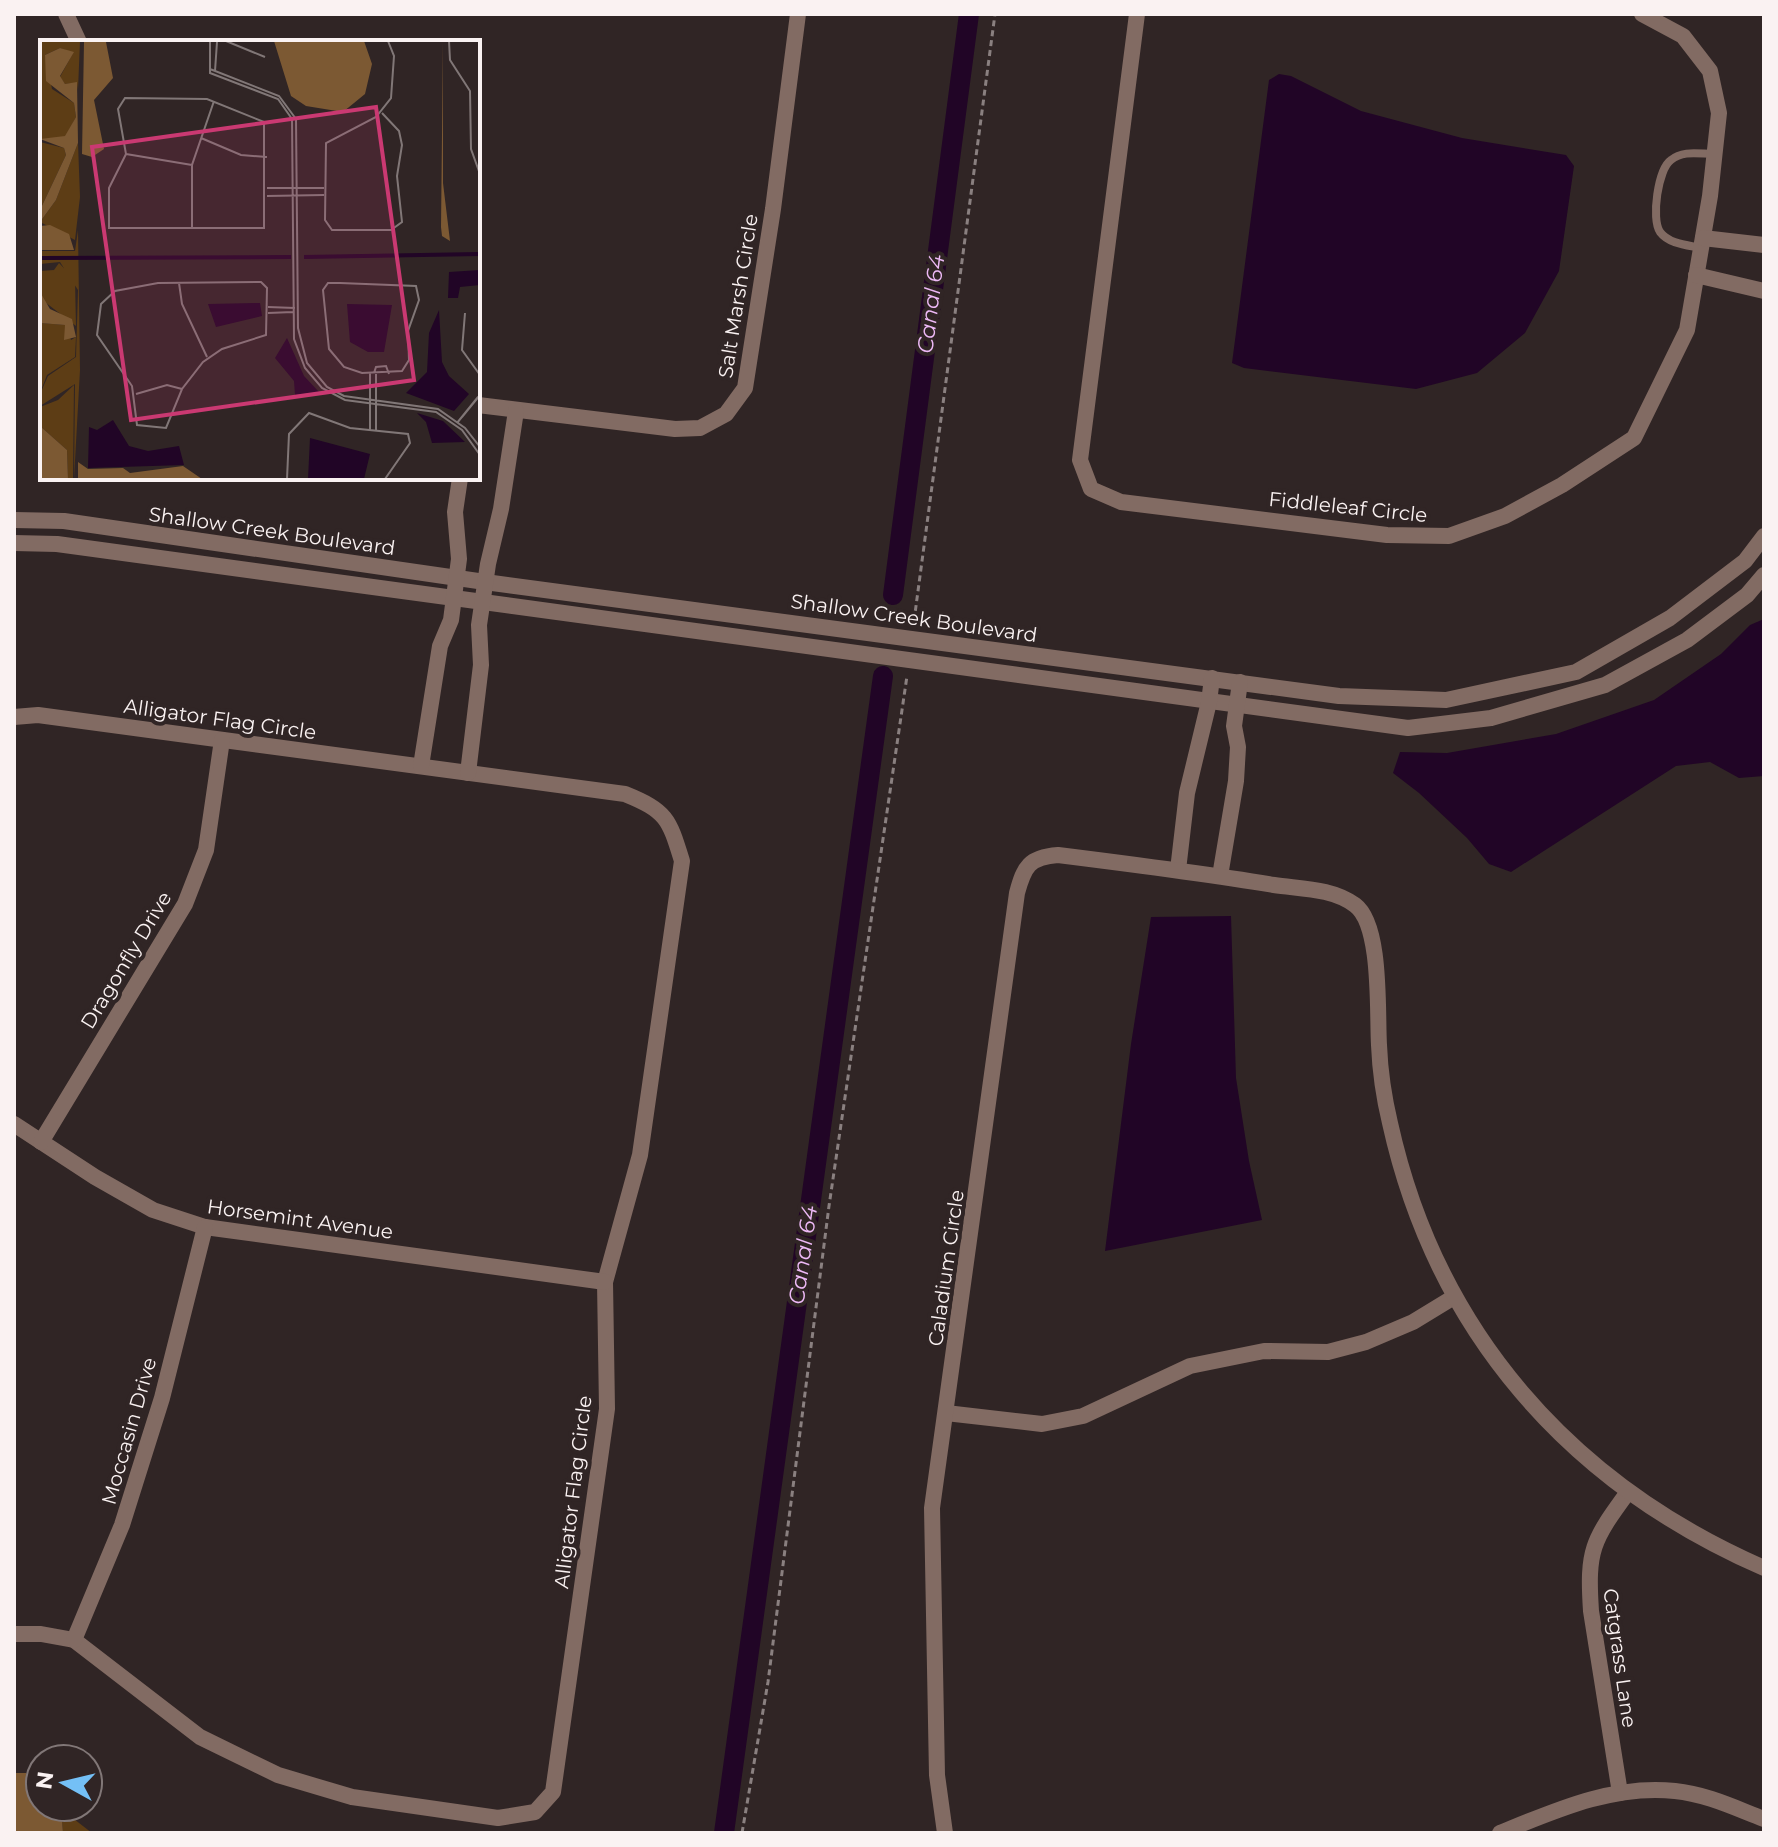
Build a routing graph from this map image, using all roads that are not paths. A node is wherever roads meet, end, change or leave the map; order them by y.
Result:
1 (66, 14) edge
2 (798, 14) edge
3 (1137, 14) edge
4 (1642, 14) edge
5 (78, 40) edge
6 (1715, 154) junction
7 (1702, 243) junction
8 (1764, 245) edge
9 (1696, 275) junction
10 (1764, 291) edge
11 (480, 405) edge
12 (516, 411) junction
13 (460, 480) edge
14 (14, 520) edge
15 (1764, 536) edge
16 (14, 543) edge
17 (1764, 575) edge
18 (457, 577) junction
19 (485, 582) junction
20 (454, 597) junction
21 (482, 601) junction
22 (1212, 678) junction
23 (1240, 682) junction
24 (1209, 702) junction
25 (1237, 706) junction
26 (14, 717) edge
27 (222, 740) junction
28 (421, 766) junction
29 (468, 773) junction
30 (1178, 870) junction
31 (1220, 876) junction
32 (14, 1124) edge
33 (41, 1142) junction
34 (205, 1227) junction
35 (605, 1282) junction
36 (1454, 1297) junction
37 (946, 1413) junction
38 (1628, 1492) junction
39 (1764, 1568) edge
40 (14, 1634) edge
41 (74, 1640) junction
42 (1620, 1793) junction
43 (1764, 1819) edge
44 (945, 1833) edge
45 (1500, 1833) edge

1 - 5 street
2 - 12 street, Salt Marsh Circle
3 - 9 street, Fiddleleaf Circle
4 - 6 street, Fiddleleaf Circle
6 - 7 street, Fiddleleaf Circle
6 - 7 lane
7 - 8 street
7 - 9 street, Fiddleleaf Circle
9 - 10 street
11 - 12 street, Salt Marsh Circle
12 - 19 street
13 - 18 street
14 - 18 street, Shallow Creek Boulevard
15 - 23 street, Shallow Creek Boulevard
16 - 20 street, Shallow Creek Boulevard
17 - 25 street, Shallow Creek Boulevard
18 - 19 street, Shallow Creek Boulevard
18 - 20 street
19 - 21 street
19 - 22 street, Shallow Creek Boulevard
20 - 21 street, Shallow Creek Boulevard
20 - 28 street
21 - 24 street, Shallow Creek Boulevard
21 - 29 street
22 - 23 street, Shallow Creek Boulevard
22 - 24 street
23 - 25 street
24 - 25 street, Shallow Creek Boulevard
24 - 30 street
25 - 31 street
26 - 27 street, Alligator Flag Circle
27 - 28 street, Alligator Flag Circle
27 - 33 street, Dragonfly Drive
28 - 29 street, Alligator Flag Circle
29 - 35 street, Alligator Flag Circle
30 - 31 street, Caladium Circle
30 - 37 street, Caladium Circle
31 - 36 street, Caladium Circle
32 - 33 street, Horsemint Avenue
33 - 34 street, Horsemint Avenue
34 - 35 street, Horsemint Avenue
34 - 41 street, Moccasin Drive
35 - 41 street, Alligator Flag Circle
36 - 37 street
36 - 38 street, Caladium Circle
37 - 44 street, Caladium Circle
38 - 39 street, Caladium Circle
38 - 42 street, Catgrass Lane
40 - 41 street, Alligator Flag Circle
42 - 43 street
42 - 45 street

